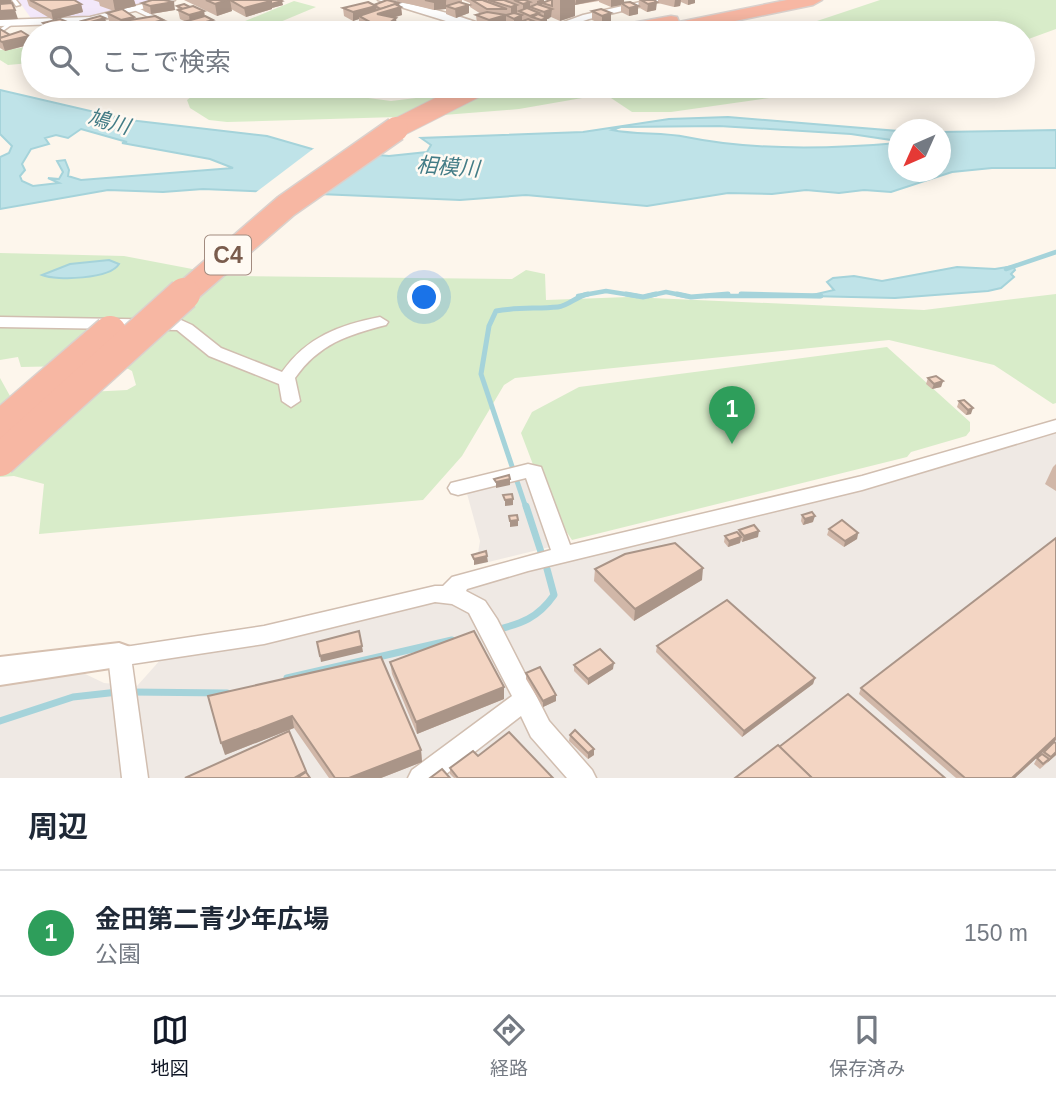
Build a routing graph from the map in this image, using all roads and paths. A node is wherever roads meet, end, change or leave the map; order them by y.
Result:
1 (170, 0) edge
2 (387, 0) edge
3 (661, 0) edge
4 (768, 0) edge
5 (813, 0) edge
6 (464, 7) edge
7 (136, 9) junction
8 (565, 9) dead end
9 (440, 15) junction
10 (586, 17) junction
11 (456, 19) junction
12 (82, 21) edge
13 (161, 21) edge
14 (449, 21) edge
15 (461, 21) edge
16 (574, 21) edge
17 (667, 21) edge
18 (710, 21) edge
19 (0, 23) edge
20 (12, 23) junction
21 (21, 23) edge
22 (0, 31) edge
23 (422, 98) edge
24 (456, 98) edge
25 (0, 322) edge
26 (380, 322) dead end
27 (287, 382) junction
28 (291, 401) dead end
29 (1056, 426) edge
30 (0, 427) edge
31 (0, 460) edge
32 (458, 488) dead end
33 (563, 555) junction
34 (448, 595) junction
35 (120, 665) junction
36 (0, 671) edge
37 (524, 699) junction
38 (128, 775) edge
39 (421, 778) edge
40 (583, 778) edge

1 - 7 street
2 - 9 street
3 - 10 street
4 - 17 highway
5 - 18 highway
6 - 9 street
7 - 12 street
7 - 13 lane
8 - 10 street
9 - 11 street
10 - 16 street
11 - 14 lane
11 - 15 street
19 - 20 street
20 - 21 street
20 - 22 lane
23 - 30 highway, C4, bridge
24 - 31 highway, C4, bridge
25 - 27 street
26 - 27 street
27 - 28 street
29 - 33 street
32 - 33 street
33 - 34 street
34 - 35 street
34 - 37 street
35 - 36 street
35 - 38 street
37 - 39 street
37 - 40 street

